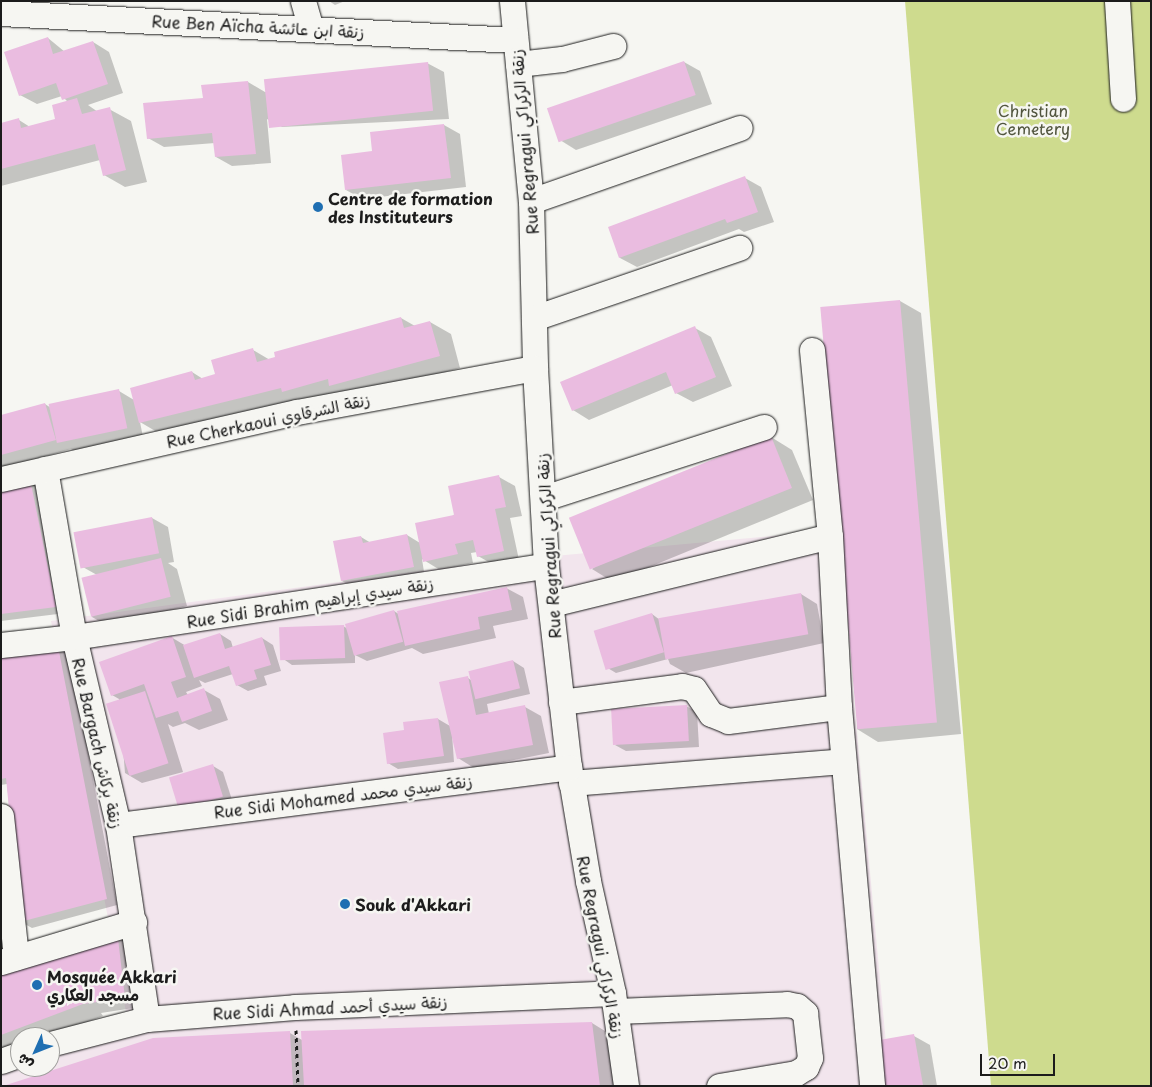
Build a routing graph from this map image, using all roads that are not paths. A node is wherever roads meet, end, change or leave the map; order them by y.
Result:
1 (303, 1) edge
2 (512, 1) edge
3 (1117, 1) edge
4 (1, 13) edge
5 (312, 29) junction
6 (613, 46) dead end
7 (517, 52) junction
8 (1123, 99) dead end
9 (740, 128) dead end
10 (532, 201) junction
11 (739, 248) dead end
12 (534, 318) junction
13 (812, 350) dead end
14 (536, 368) junction
15 (764, 426) dead end
16 (45, 469) junction
17 (1, 478) edge
18 (544, 498) junction
19 (830, 536) junction
20 (546, 566) junction
21 (551, 604) junction
22 (74, 637) junction
23 (1, 645) edge
24 (561, 702) junction
25 (839, 707) junction
26 (844, 761) junction
27 (570, 775) junction
28 (1, 816) edge
29 (118, 825) junction
30 (134, 922) junction
31 (8, 959) edge
32 (615, 1002) junction
33 (147, 1019) junction
34 (60, 1041) edge
35 (626, 1086) edge
36 (719, 1086) edge
37 (872, 1086) edge

1 - 5 street
2 - 7 street, Rue Regragui زنقة الركراكي
3 - 8 street
4 - 5 street, Rue Ben Aïcha زنقة ابن عائشة
5 - 7 street, Rue Ben Aïcha زنقة ابن عائشة
6 - 7 street, Rue Ben Aïcha زنقة ابن عائشة
7 - 10 street, Rue Regragui زنقة الركراكي
9 - 10 street
10 - 12 street, Rue Regragui زنقة الركراكي
11 - 12 street
12 - 14 street, Rue Regragui زنقة الركراكي
13 - 19 street
14 - 16 street, Rue Cherkaoui زنقة الشرقاوي
14 - 18 street, Rue Regragui زنقة الركراكي
15 - 18 street
16 - 17 street, Rue Cherkaoui زنقة الشرقاوي
16 - 22 street, Rue Bargach زنقة بركاش
18 - 20 street, Rue Regragui زنقة الركراكي
19 - 21 street
19 - 25 street
20 - 21 street, Rue Regragui زنقة الركراكي
20 - 22 street, Rue Sidi Brahim زنقة سيدي إبراهيم
21 - 24 street, Rue Regragui زنقة الركراكي
22 - 23 street, Rue Sidi Brahim زنقة سيدي إبراهيم
22 - 29 street, Rue Bargach زنقة بركاش
24 - 25 street
24 - 27 street, Rue Regragui زنقة الركراكي
25 - 26 street
26 - 27 street, Rue Sidi Mohamed زنقة سيدي محمد
26 - 37 street
27 - 29 street, Rue Sidi Mohamed زنقة سيدي محمد
27 - 32 street, Rue Regragui زنقة الركراكي
28 - 31 street
29 - 30 street, Rue Bargach زنقة بركاش
30 - 31 street
30 - 33 street, Rue Bargach زنقة بركاش
32 - 33 street, Rue Sidi Ahmad زنقة سيدي أحمد
32 - 35 street, Rue Regragui زنقة الركراكي
32 - 36 street, Rue Sidi Ahmad زنقة سيدي أحمد
33 - 34 street, Rue Sidi Ahmad زنقة سيدي أحمد

